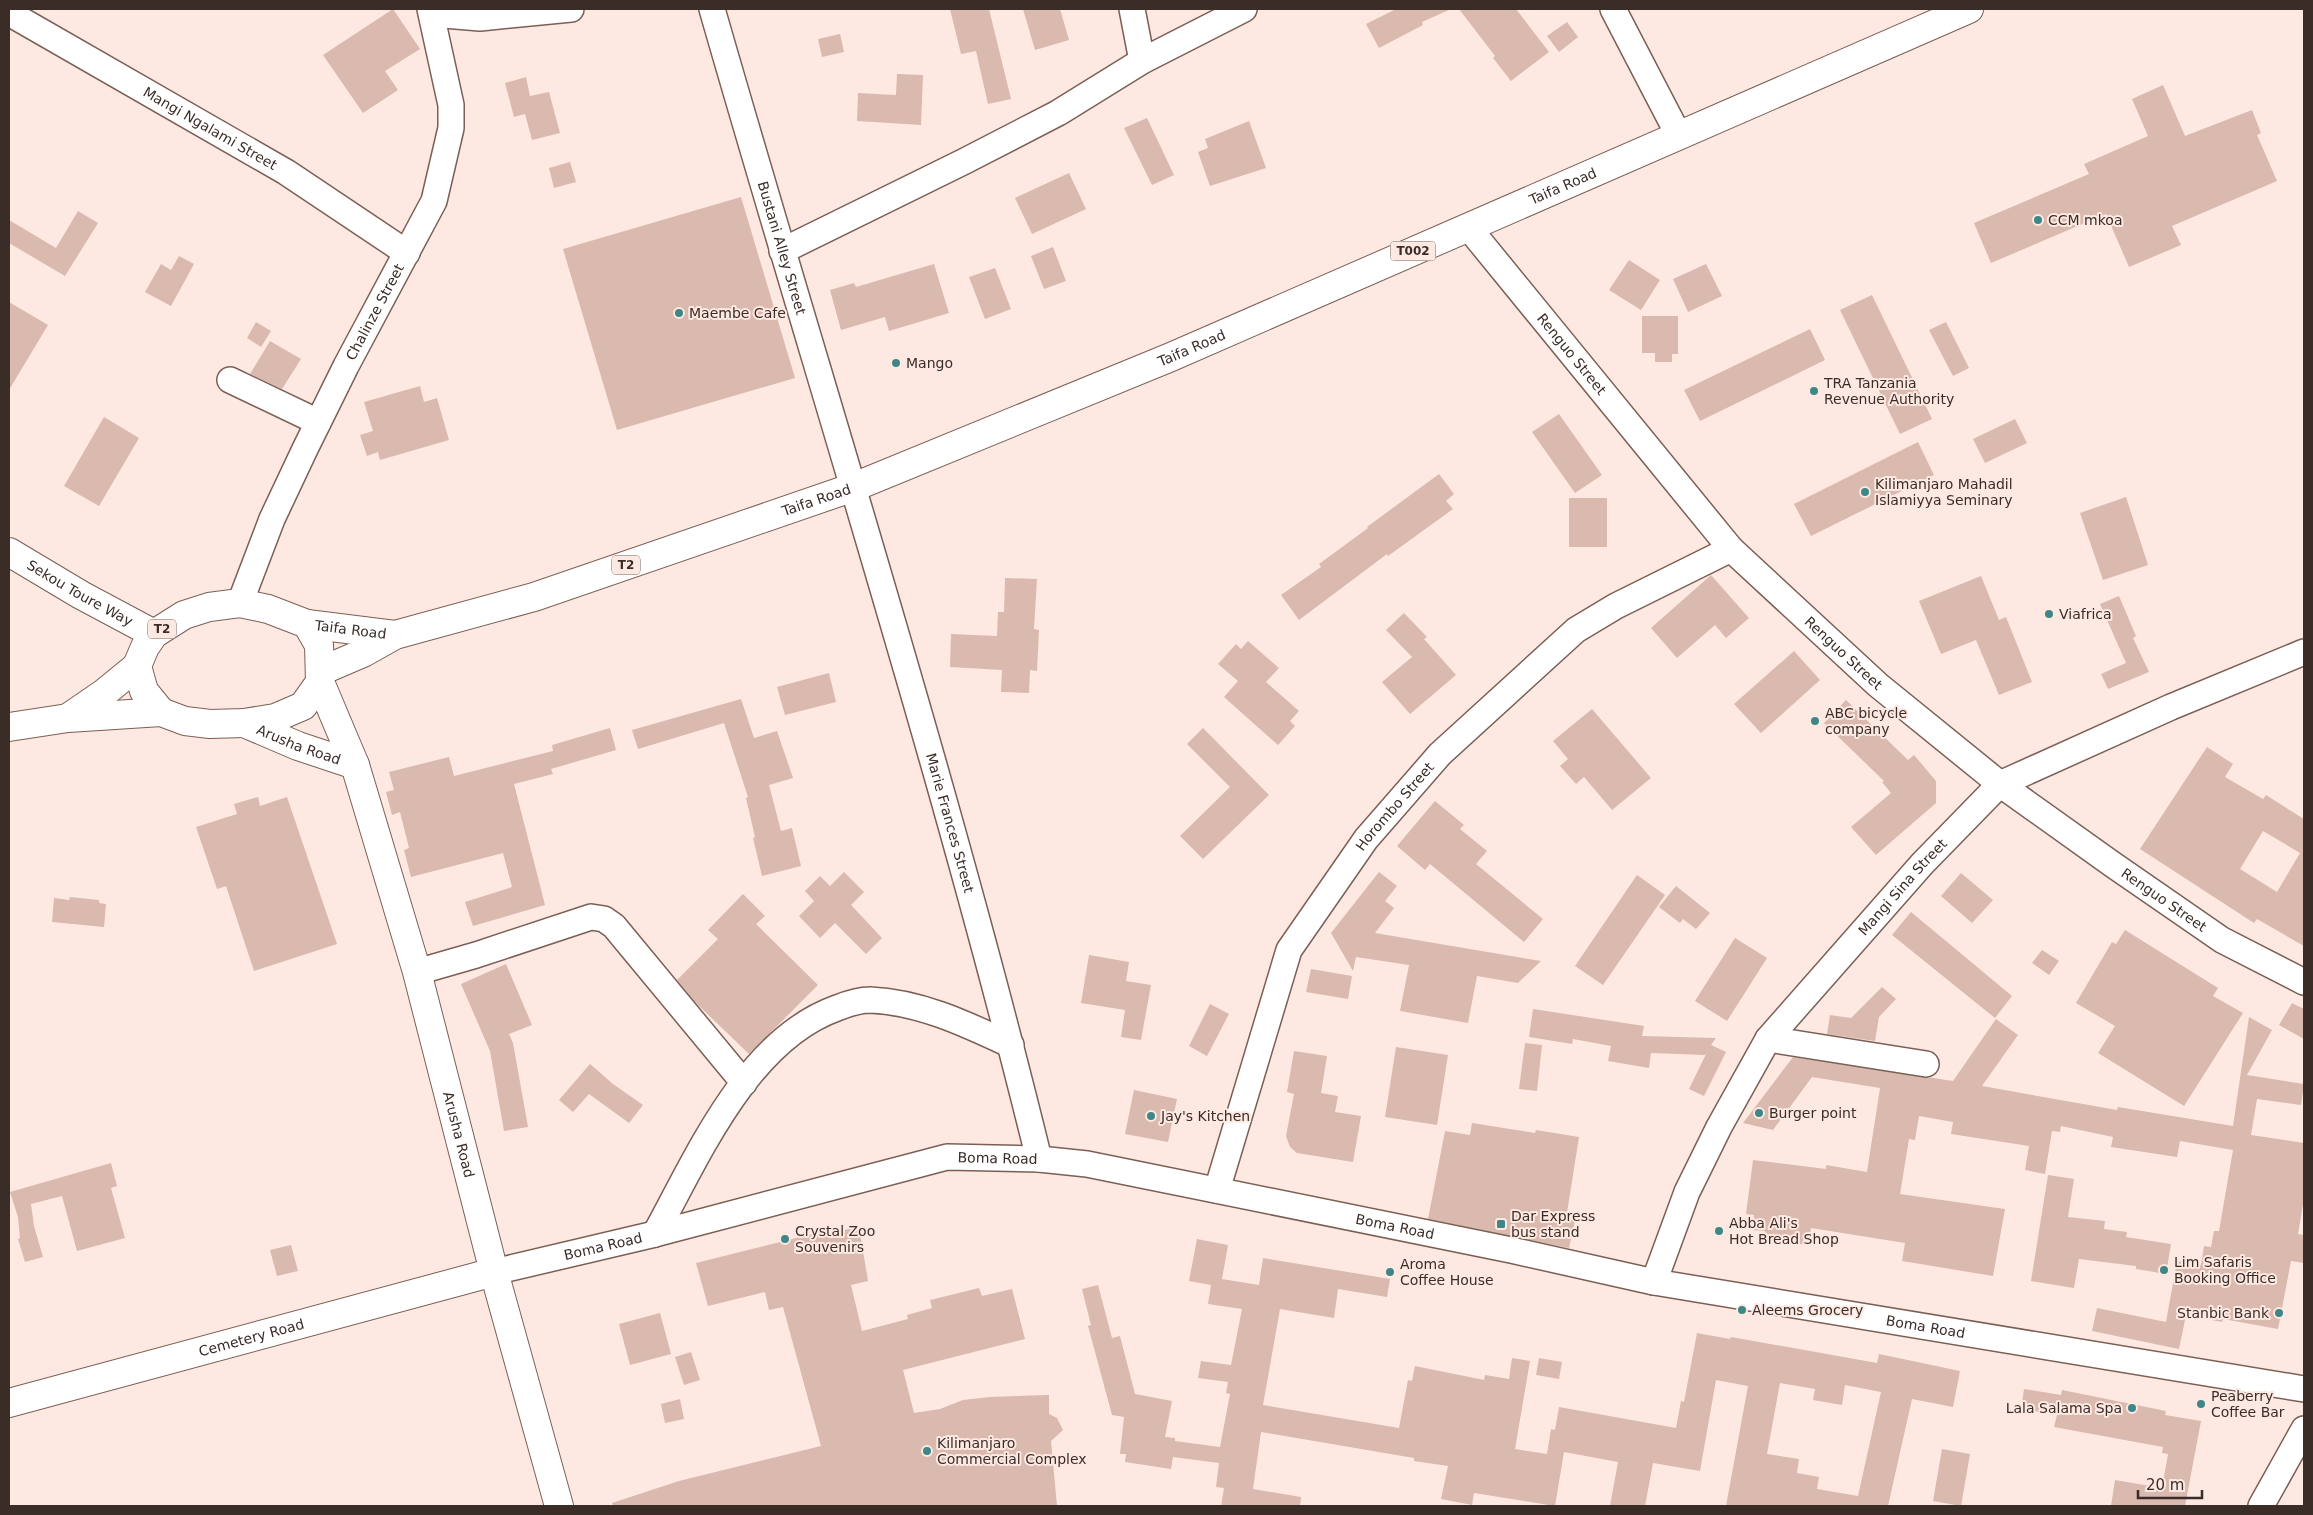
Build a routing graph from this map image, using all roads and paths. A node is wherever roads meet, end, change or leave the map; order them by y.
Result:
1 (571, 9) edge
2 (712, 9) edge
3 (1132, 9) edge
4 (1244, 9) edge
5 (1613, 9) edge
6 (1969, 9) edge
7 (431, 12) edge
8 (9, 13) edge
9 (1142, 61) junction
10 (1678, 136) junction
11 (1468, 227) junction
12 (782, 251) junction
13 (407, 253) junction
14 (230, 380) dead end
15 (318, 422) junction
16 (854, 487) junction
17 (1731, 549) junction
18 (9, 552) edge
19 (240, 603) junction
20 (307, 624) junction
21 (154, 634) junction
22 (394, 635) junction
23 (2304, 652) edge
24 (137, 666) junction
25 (321, 676) junction
26 (161, 712) junction
27 (68, 718) junction
28 (244, 723) junction
29 (9, 727) edge
30 (354, 765) junction
31 (2000, 784) junction
32 (417, 972) junction
33 (2304, 982) edge
34 (1768, 1039) junction
35 (1011, 1045) junction
36 (1926, 1064) dead end
37 (744, 1083) junction
38 (1039, 1159) junction
39 (1217, 1190) junction
40 (654, 1234) junction
41 (494, 1272) junction
42 (1654, 1282) junction
43 (2304, 1389) edge
44 (9, 1403) edge
45 (2304, 1429) edge
46 (559, 1506) edge
47 (2261, 1506) edge

1 - 7 street
2 - 12 street, Bustani Alley Street
3 - 9 street
4 - 9 street
5 - 10 street
6 - 10 main road, Taifa Road / T002
7 - 13 street, Chalinze Street
8 - 13 street, Mangi Ngalami Street
9 - 12 street
10 - 11 main road, Taifa Road / T002
11 - 16 main road, Taifa Road / T002
11 - 17 street, Renguo Street
12 - 16 street, Bustani Alley Street
13 - 15 street, Chalinze Street
14 - 15 street
15 - 19 street, Chalinze Street
16 - 22 main road, Taifa Road / T2
16 - 35 street, Marie Frances Street
17 - 31 street, Renguo Street
17 - 39 street, Horombo Street
18 - 21 main road, Sekou Toure Way
19 - 20 main road, T2
19 - 21 main road, T2
20 - 22 main road, Taifa Road / T2
20 - 25 main road
21 - 24 main road, T2
22 - 25 main road, Taifa Road / T2
23 - 31 street, Mangi Sina Street
24 - 26 main road
24 - 27 main road, T2
25 - 28 main road, T2
25 - 30 main road, Arusha Road
26 - 27 main road, T2
26 - 28 main road, T2
27 - 29 main road, T2
28 - 30 main road, Arusha Road
30 - 32 main road, Arusha Road
31 - 33 street, Renguo Street
31 - 34 street, Mangi Sina Street
32 - 37 street
32 - 41 main road, Arusha Road
34 - 36 street
34 - 42 street, Mangi Sina Street
35 - 37 street
35 - 38 street, Marie Frances Street
37 - 40 street
38 - 39 street, Boma Road
38 - 40 street, Boma Road
39 - 42 street, Boma Road
40 - 41 street, Boma Road
41 - 44 main road, Cemetery Road
41 - 46 main road, Arusha Road
42 - 43 street, Boma Road
45 - 47 street

